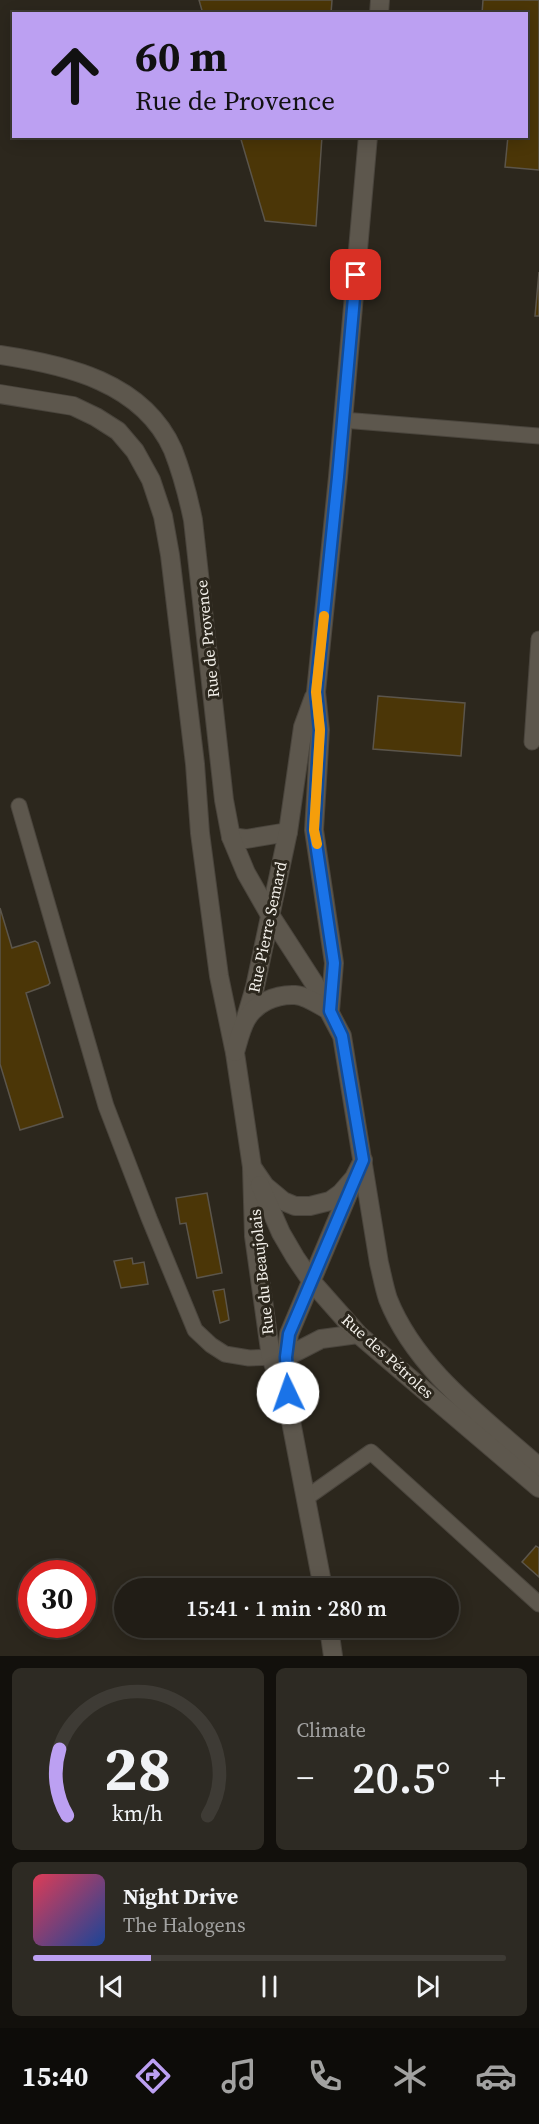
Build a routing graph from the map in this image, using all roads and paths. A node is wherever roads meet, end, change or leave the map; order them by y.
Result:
1 (368, 138) edge
2 (4, 356) edge
3 (0, 394) edge
4 (343, 420) junction
5 (539, 436) edge
6 (539, 639) edge
7 (316, 692) junction
8 (532, 742) dead end
9 (19, 806) dead end
10 (288, 832) junction
11 (231, 837) junction
12 (270, 915) junction
13 (330, 1011) junction
14 (245, 1021) junction
15 (235, 1053) junction
16 (363, 1160) junction
17 (252, 1167) junction
18 (354, 1178) junction
19 (312, 1282) junction
20 (358, 1334) junction
21 (279, 1357) junction
22 (539, 1467) edge
23 (539, 1488) edge
24 (306, 1498) junction
25 (321, 1578) edge
26 (539, 1604) edge
27 (330, 1638) edge
28 (333, 1656) edge

1 - 4 main road, Rue Pierre Semard
2 - 11 main road, Rue de Provence
3 - 15 main road, Rue de Provence
4 - 5 lane
4 - 7 main road, Rue Pierre Semard
6 - 8 lane
7 - 10 main road, Rue Pierre Semard
7 - 13 main road, Rue Pierre Semard
9 - 21 lane
10 - 11 main road, Rue Pierre Semard
10 - 12 main road, Rue Pierre Semard
11 - 12 main road, Rue de Provence
12 - 13 main road, Rue de Provence
12 - 14 main road, Rue Pierre Semard
13 - 14 main road, Rue de Provence
13 - 16 main road, Rue de Provence
14 - 15 main road, Rue de Provence
15 - 17 main road, Rue de Provence
16 - 18 main road, Rue de Provence
16 - 22 main road, Rue des Pétroles
17 - 18 main road, Rue de Provence
17 - 19 main road, Rue des Pétroles
17 - 21 main road, Rue du Beaujolais
18 - 19 main road, Rue du Beaujolais
19 - 20 main road, Rue des Pétroles
19 - 21 main road, Rue du Beaujolais
20 - 21 main road
20 - 23 main road, Rue des Pétroles
21 - 24 main road, Rue du Beaujolais
24 - 25 main road, Rue du Beaujolais
24 - 26 lane
27 - 28 main road

